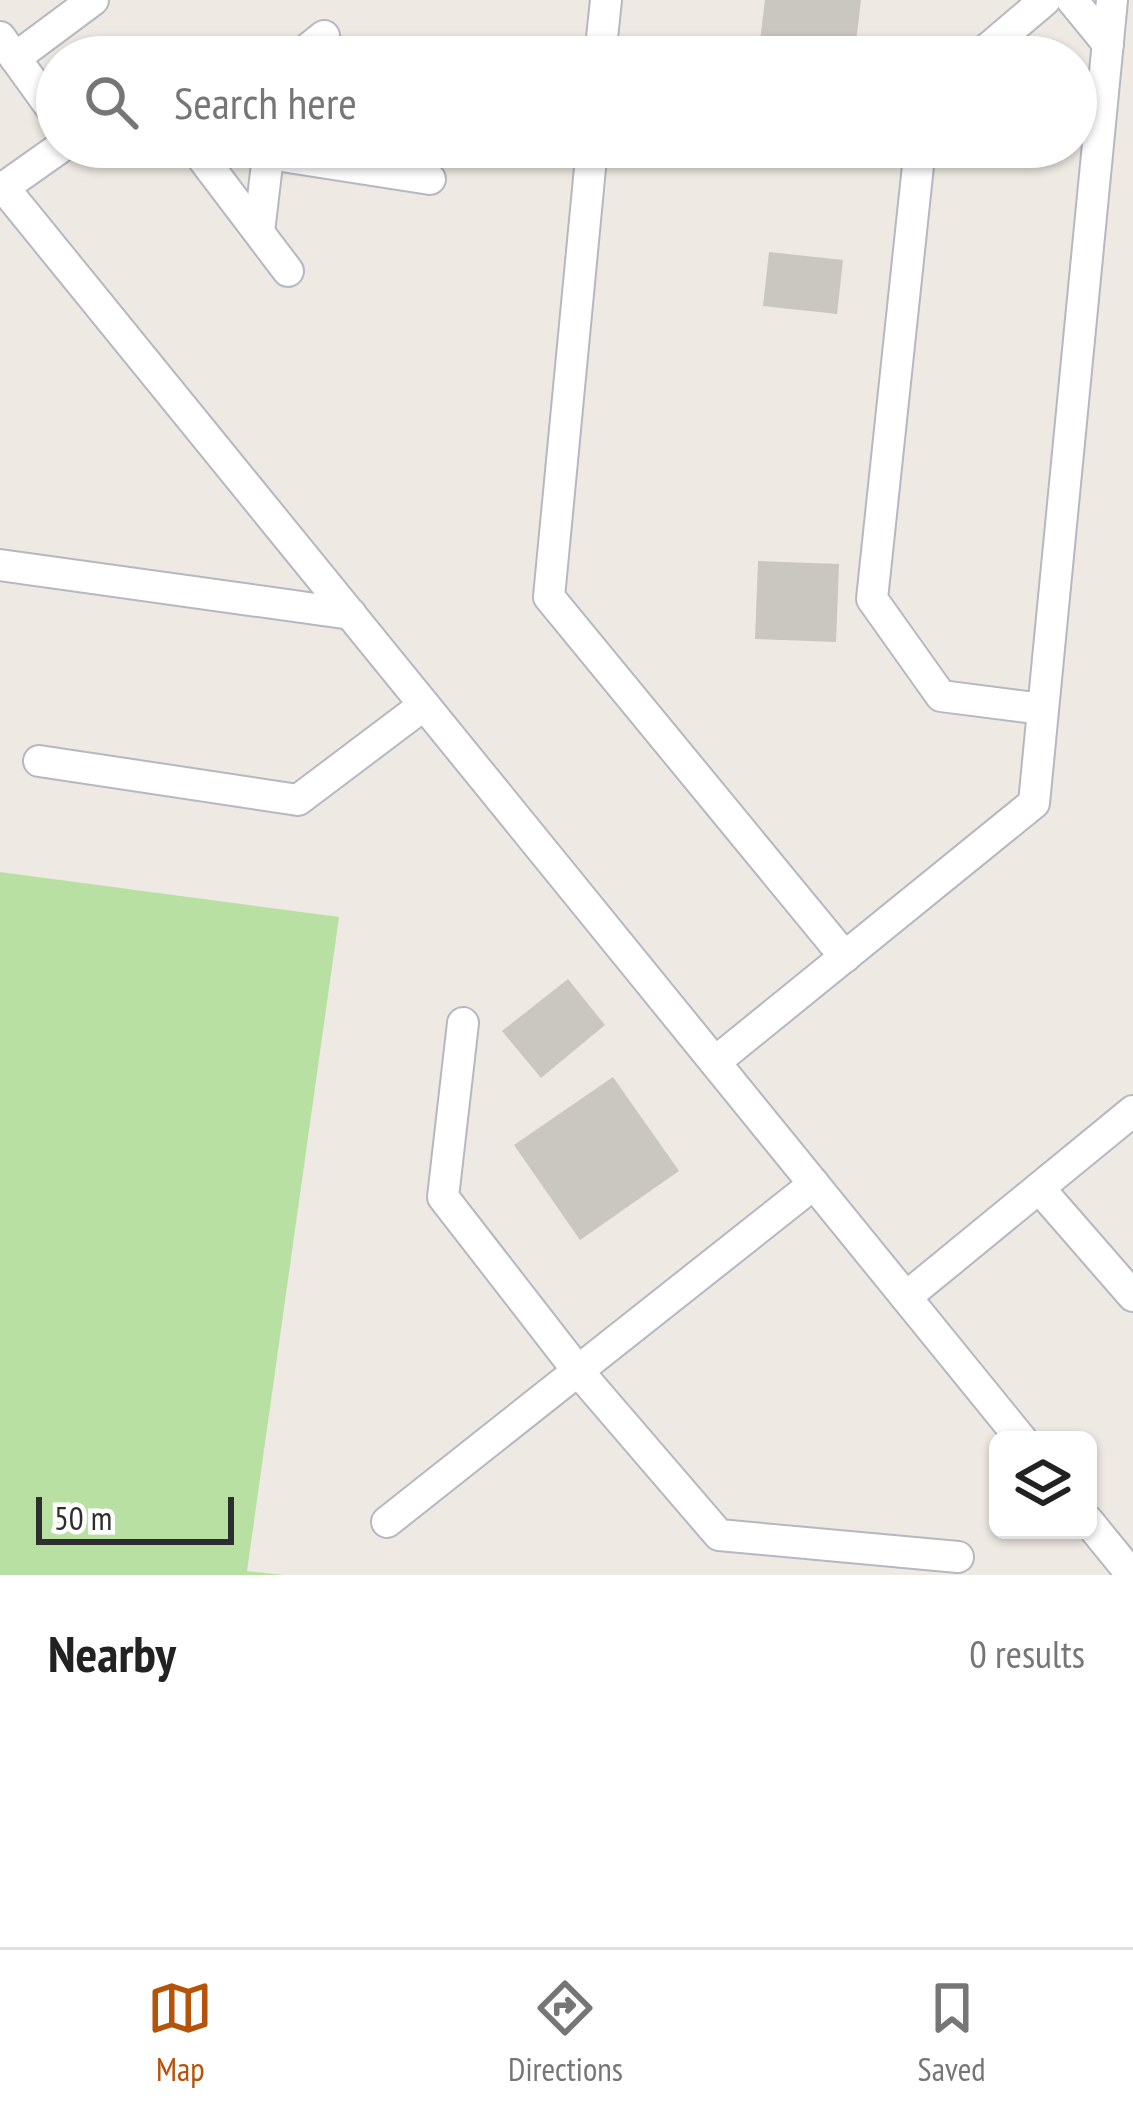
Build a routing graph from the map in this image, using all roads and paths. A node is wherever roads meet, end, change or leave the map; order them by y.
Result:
1 (93, 0) edge
2 (606, 0) edge
3 (1045, 0) edge
4 (1072, 0) edge
5 (1112, 0) edge
6 (603, 36) edge
7 (1003, 36) edge
8 (1108, 44) junction
9 (8, 48) edge
10 (36, 87) edge
11 (1097, 157) edge
12 (36, 165) edge
13 (210, 168) edge
14 (267, 168) edge
15 (369, 168) edge
16 (590, 168) edge
17 (918, 168) edge
18 (1096, 168) edge
19 (430, 179) dead end
20 (2, 189) edge
21 (259, 232) junction
22 (288, 271) dead end
23 (0, 565) edge
24 (351, 614) junction
25 (424, 705) junction
26 (1043, 709) junction
27 (38, 760) dead end
28 (844, 957) junction
29 (464, 1023) dead end
30 (716, 1062) junction
31 (1133, 1111) edge
32 (814, 1184) junction
33 (1039, 1188) junction
34 (1133, 1296) edge
35 (906, 1297) junction
36 (578, 1371) junction
37 (1015, 1431) edge
38 (388, 1522) dead end
39 (1097, 1531) edge
40 (958, 1556) dead end
41 (1132, 1575) edge

1 - 9 street
2 - 6 street
3 - 7 street
4 - 8 street
5 - 8 street
8 - 11 street
9 - 10 street
12 - 20 street
13 - 21 street
14 - 21 street
15 - 19 street
16 - 28 street
17 - 26 street
18 - 26 street
20 - 24 street
21 - 22 street
23 - 24 street
24 - 25 street
25 - 27 street
25 - 30 street
26 - 28 street
28 - 30 street
29 - 36 street
30 - 32 street
31 - 33 street
32 - 35 street
32 - 36 street
33 - 34 street
33 - 35 street
35 - 37 street
36 - 38 street
36 - 40 street
39 - 41 street

